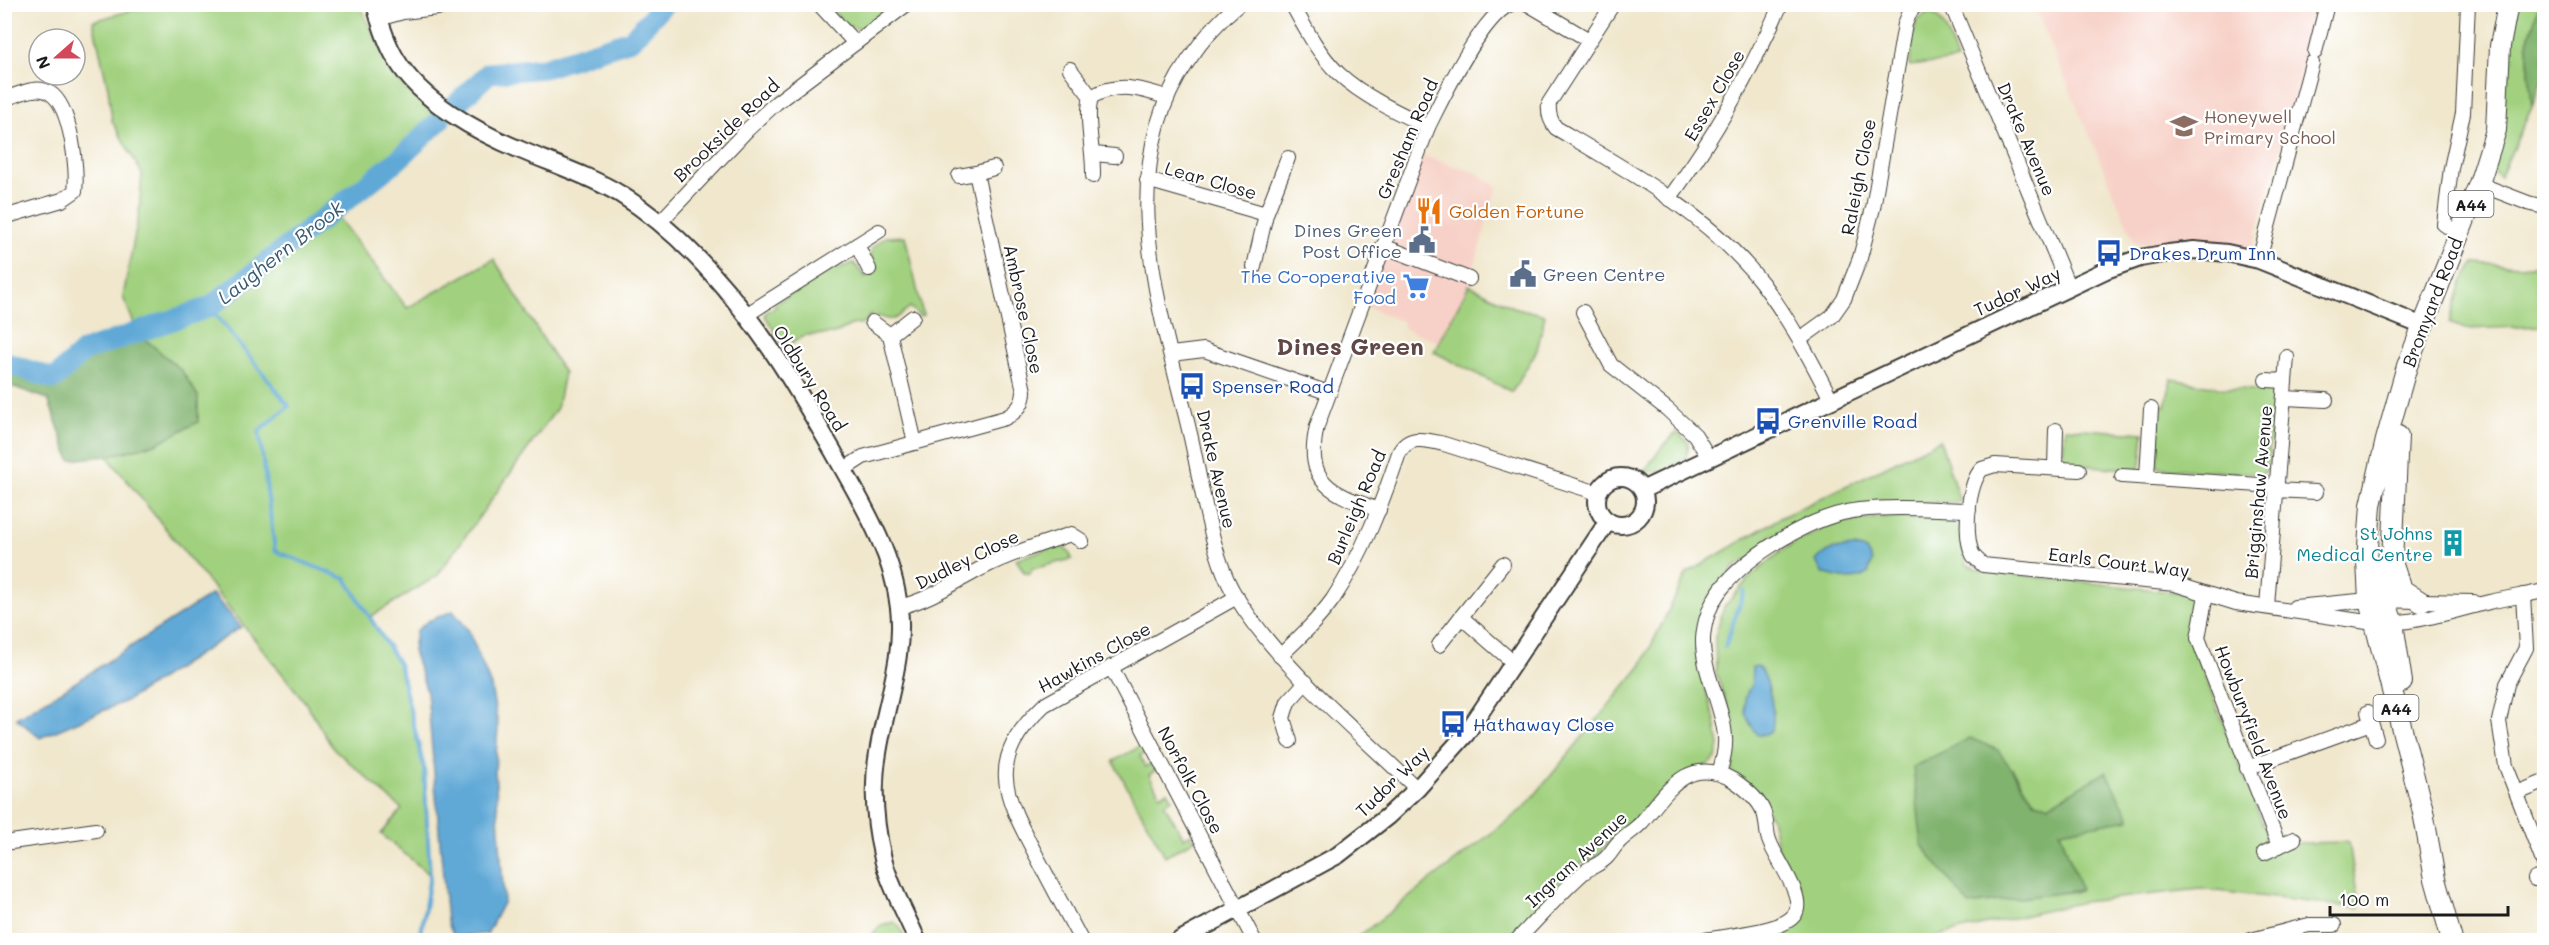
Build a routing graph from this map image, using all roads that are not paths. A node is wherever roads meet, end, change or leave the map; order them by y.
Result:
1 (470, 4) edge
2 (819, 4) edge
3 (907, 4) edge
4 (1239, 4) edge
5 (1292, 4) edge
6 (1511, 4) edge
7 (1528, 4) edge
8 (1613, 4) edge
9 (1781, 4) edge
10 (1917, 4) edge
11 (1950, 4) edge
12 (2327, 4) edge
13 (2468, 4) edge
14 (2508, 4) edge
15 (376, 11) edge
16 (1589, 40) junction
17 (855, 43) junction
18 (1070, 69) dead end
19 (1091, 97) junction
20 (1166, 97) junction
21 (4, 99) edge
22 (1428, 127) junction
23 (1094, 154) junction
24 (1115, 156) dead end
25 (1288, 158) dead end
26 (994, 168) dead end
27 (976, 173) junction
28 (959, 176) dead end
29 (1093, 176) dead end
30 (1147, 180) junction
31 (2479, 184) junction
32 (1669, 199) junction
33 (2544, 207) edge
34 (1266, 214) junction
35 (4, 217) edge
36 (660, 222) junction
37 (879, 231) dead end
38 (2458, 234) junction
39 (857, 245) junction
40 (1383, 246) junction
41 (2259, 260) junction
42 (1254, 267) dead end
43 (869, 269) dead end
44 (1469, 279) dead end
45 (2069, 288) junction
46 (1583, 312) dead end
47 (746, 315) junction
48 (913, 317) dead end
49 (872, 322) dead end
50 (2422, 326) junction
51 (890, 335) junction
52 (1800, 339) junction
53 (1171, 354) junction
54 (2287, 357) dead end
55 (2266, 380) dead end
56 (2285, 381) junction
57 (2401, 385) junction
58 (1329, 393) junction
59 (2284, 398) junction
60 (2326, 400) dead end
61 (1832, 401) junction
62 (2151, 409) dead end
63 (2056, 430) dead end
64 (915, 442) junction
65 (1709, 458) junction
66 (2055, 468) junction
67 (843, 470) junction
68 (2079, 470) dead end
69 (2122, 476) dead end
70 (2147, 476) junction
71 (2275, 488) junction
72 (1644, 489) junction
73 (2316, 492) dead end
74 (1598, 493) junction
75 (1379, 510) junction
76 (1969, 510) junction
77 (1608, 521) junction
78 (1082, 541) dead end
79 (1503, 564) dead end
80 (2544, 591) edge
81 (2206, 595) junction
82 (2523, 596) junction
83 (1237, 597) junction
84 (2377, 601) junction
85 (2421, 602) junction
86 (2490, 602) junction
87 (2267, 606) junction
88 (899, 607) junction
89 (2284, 609) junction
90 (1461, 617) junction
91 (2383, 623) junction
92 (1438, 645) dead end
93 (1280, 656) junction
94 (1514, 663) junction
95 (1111, 667) junction
96 (1306, 682) junction
97 (2376, 739) dead end
98 (1290, 741) dead end
99 (2247, 768) junction
100 (1719, 773) junction
101 (2544, 782) edge
102 (1417, 789) junction
103 (2517, 793) junction
104 (96, 830) dead end
105 (2294, 839) dead end
106 (4, 843) edge
107 (2279, 846) junction
108 (2264, 853) dead end
109 (2544, 864) edge
110 (1239, 909) junction
111 (2334, 925) dead end
112 (2274, 937) edge
113 (917, 940) edge
114 (1081, 940) edge
115 (1180, 940) edge
116 (1254, 940) edge
117 (1517, 940) edge
118 (1705, 940) edge
119 (2251, 940) edge
120 (2452, 940) edge

1 - 15 street
2 - 17 street
3 - 17 street, Brookside Road
4 - 20 street, Drake Avenue
5 - 22 street
6 - 22 street, Gresham Road
7 - 16 street
8 - 16 street
9 - 32 street, Essex Close
10 - 52 street, Raleigh Close
11 - 45 street, Drake Avenue
12 - 41 street
13 - 38 street
14 - 31 main road, Bromyard Road / A44
15 - 36 street, Oldbury Road
16 - 32 street
17 - 36 street, Brookside Road
18 - 19 street
19 - 20 street
19 - 23 street
20 - 30 street, Drake Avenue
21 - 35 street
22 - 40 street, Gresham Road
23 - 24 street
23 - 29 street
25 - 34 street, Lear Close
26 - 27 street
27 - 28 street
27 - 64 street, Ambrose Close
30 - 34 street, Lear Close
30 - 53 street, Drake Avenue
31 - 33 street
31 - 38 main road, Bromyard Road / A44
32 - 52 street
34 - 42 street, Lear Close
36 - 47 street, Oldbury Road
37 - 39 street
38 - 50 main road, Bromyard Road / A44
39 - 43 street
39 - 47 street
40 - 44 street
40 - 58 street, Gresham Road
41 - 45 street, Tudor Way
41 - 50 street, Tudor Way
45 - 61 street, Tudor Way
46 - 65 street
47 - 67 street, Oldbury Road
48 - 51 street
49 - 51 street
50 - 57 main road, Bromyard Road / A44
51 - 64 street
52 - 61 street
53 - 58 street
53 - 83 street, Drake Avenue
54 - 56 street, Brigginshaw Avenue
55 - 56 street, Brigginshaw Avenue
56 - 59 street, Brigginshaw Avenue
57 - 84 main road, Bromyard Road / A44
57 - 85 main road
58 - 75 street, Gresham Road
59 - 60 street
59 - 71 street, Brigginshaw Avenue
61 - 65 street, Tudor Way
62 - 70 street
63 - 66 street
64 - 67 street, Ambrose Close
65 - 72 street, Tudor Way
66 - 68 street
66 - 76 street
67 - 88 street, Oldbury Road
69 - 70 street
70 - 71 street
71 - 73 street
71 - 87 street, Brigginshaw Avenue
72 - 74 street
72 - 77 street
74 - 75 street, Burleigh Road
74 - 77 street
75 - 93 street, Burleigh Road
76 - 81 street, Earls Court Way
76 - 100 street
77 - 94 street, Tudor Way
78 - 88 street, Dudley Close
79 - 90 street
80 - 82 street
81 - 87 street, Earls Court Way
81 - 99 street, Howburyfield Avenue
82 - 86 street
82 - 103 street
83 - 93 street, Drake Avenue
83 - 95 street, Hawkins Close
84 - 85 street, Earls Court Way
84 - 89 street, Earls Court Way
84 - 91 main road, Bromyard Road / A44
85 - 86 street, Earls Court Way
86 - 91 street, Earls Court Way
87 - 89 street, Earls Court Way
88 - 113 street, Oldbury Road
89 - 91 street, Earls Court Way
90 - 92 street
90 - 94 street
91 - 120 main road, Bromyard Road / A44
93 - 96 street, Drake Avenue
94 - 102 street, Tudor Way
95 - 110 street, Norfolk Close
95 - 114 street, Hawkins Close
96 - 98 street
96 - 102 street, Drake Avenue
97 - 99 street
99 - 107 street, Howburyfield Avenue
100 - 117 street, Ingram Avenue
100 - 118 street
101 - 103 street
102 - 110 street, Tudor Way
103 - 109 street
104 - 106 street
105 - 107 street, Howburyfield Avenue
107 - 108 street, Howburyfield Avenue
110 - 115 street, Tudor Way
110 - 116 street, Norfolk Close
111 - 112 street
112 - 119 street

